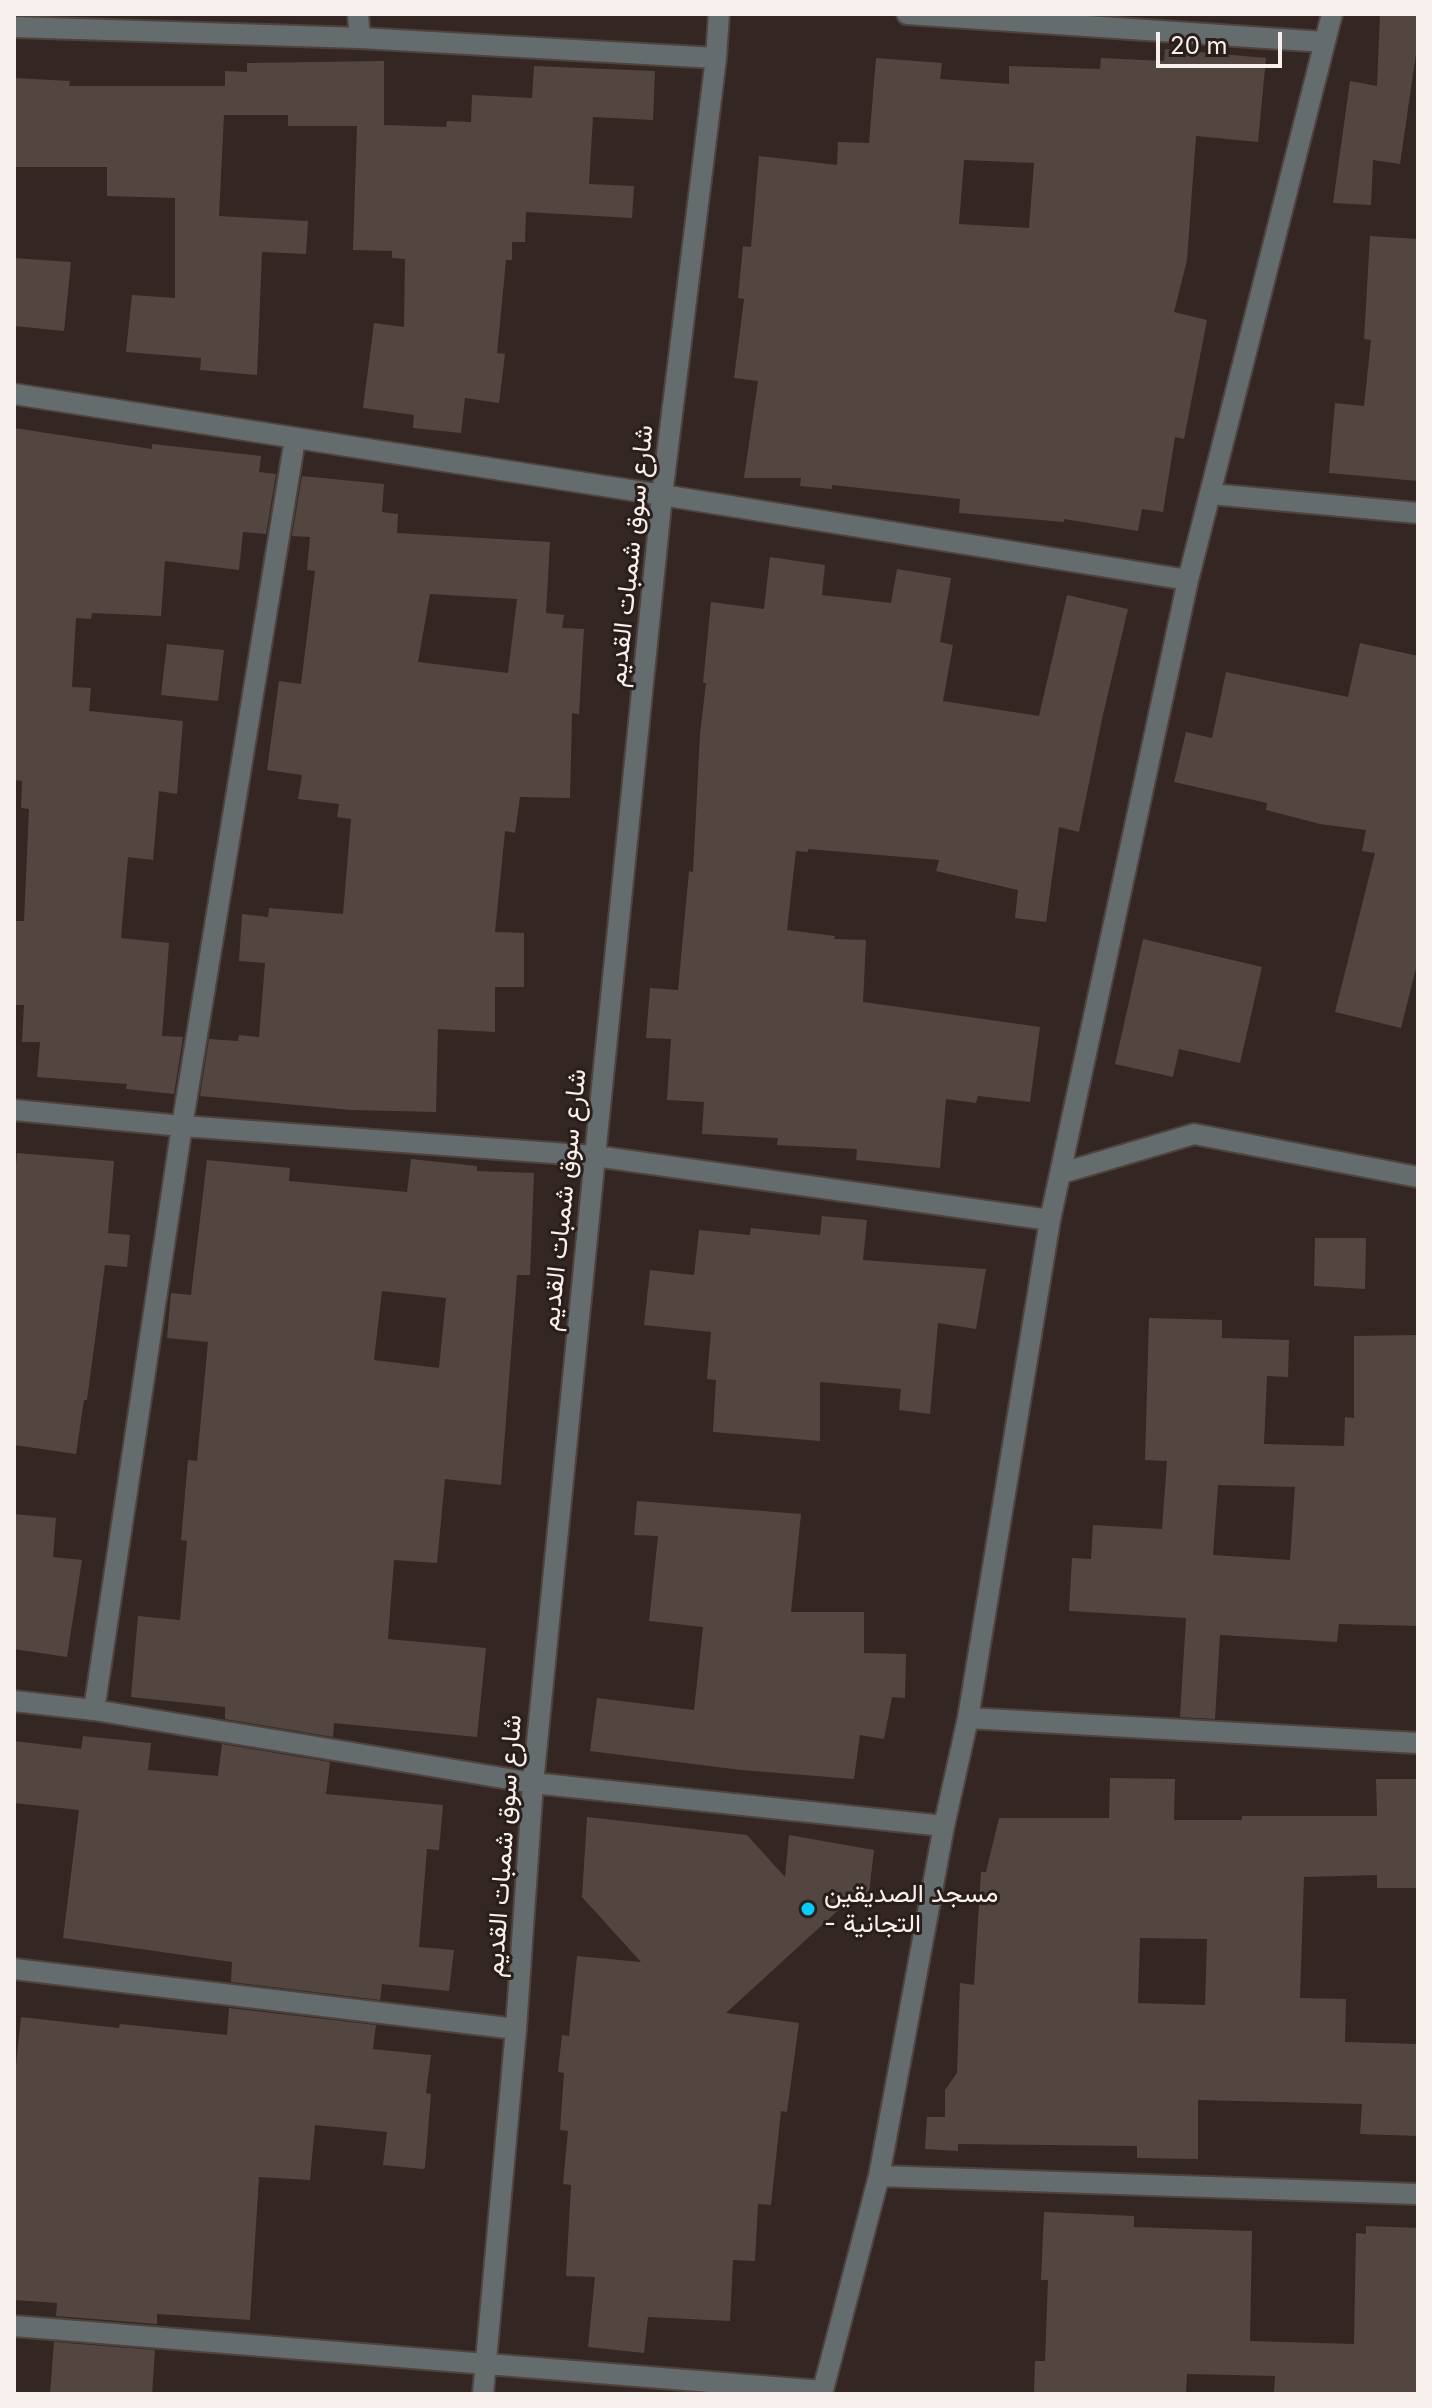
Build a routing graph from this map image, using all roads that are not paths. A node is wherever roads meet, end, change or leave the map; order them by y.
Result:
1 (358, 14) edge
2 (719, 14) edge
3 (907, 14) edge
4 (1332, 14) edge
5 (14, 27) edge
6 (360, 38) junction
7 (1325, 42) junction
8 (716, 58) junction
9 (14, 394) edge
10 (295, 439) junction
11 (1211, 494) junction
12 (662, 495) junction
13 (1418, 513) edge
14 (1188, 580) junction
15 (14, 1110) edge
16 (182, 1126) junction
17 (595, 1156) junction
18 (1062, 1173) junction
19 (1418, 1177) edge
20 (1050, 1220) junction
21 (14, 1701) edge
22 (94, 1710) junction
23 (968, 1718) junction
24 (1418, 1743) edge
25 (533, 1783) junction
26 (944, 1826) junction
27 (14, 1969) edge
28 (516, 2029) junction
29 (879, 2176) junction
30 (1418, 2194) edge
31 (14, 2326) edge
32 (486, 2365) junction
33 (822, 2392) edge
34 (483, 2394) edge

1 - 6 street
2 - 8 street, شارع سوق شمبات القديم
3 - 7 street
4 - 7 street
5 - 6 street
6 - 8 street
7 - 11 street
8 - 12 street, شارع سوق شمبات القديم
9 - 10 street
10 - 12 street
10 - 16 street
11 - 13 street
11 - 14 street
12 - 14 street
12 - 17 street, شارع سوق شمبات القديم
14 - 18 street
15 - 16 street
16 - 17 street
16 - 22 street
17 - 20 street
17 - 25 street, شارع سوق شمبات القديم
18 - 19 street
18 - 20 street
20 - 23 street
21 - 22 street
22 - 25 street
23 - 24 street
23 - 26 street
25 - 26 street
25 - 28 street, شارع سوق شمبات القديم
26 - 29 street
27 - 28 street
28 - 32 street, شارع سوق شمبات القديم
29 - 30 street
29 - 33 street
31 - 32 street
32 - 33 street
32 - 34 street, شارع سوق شمبات القديم

